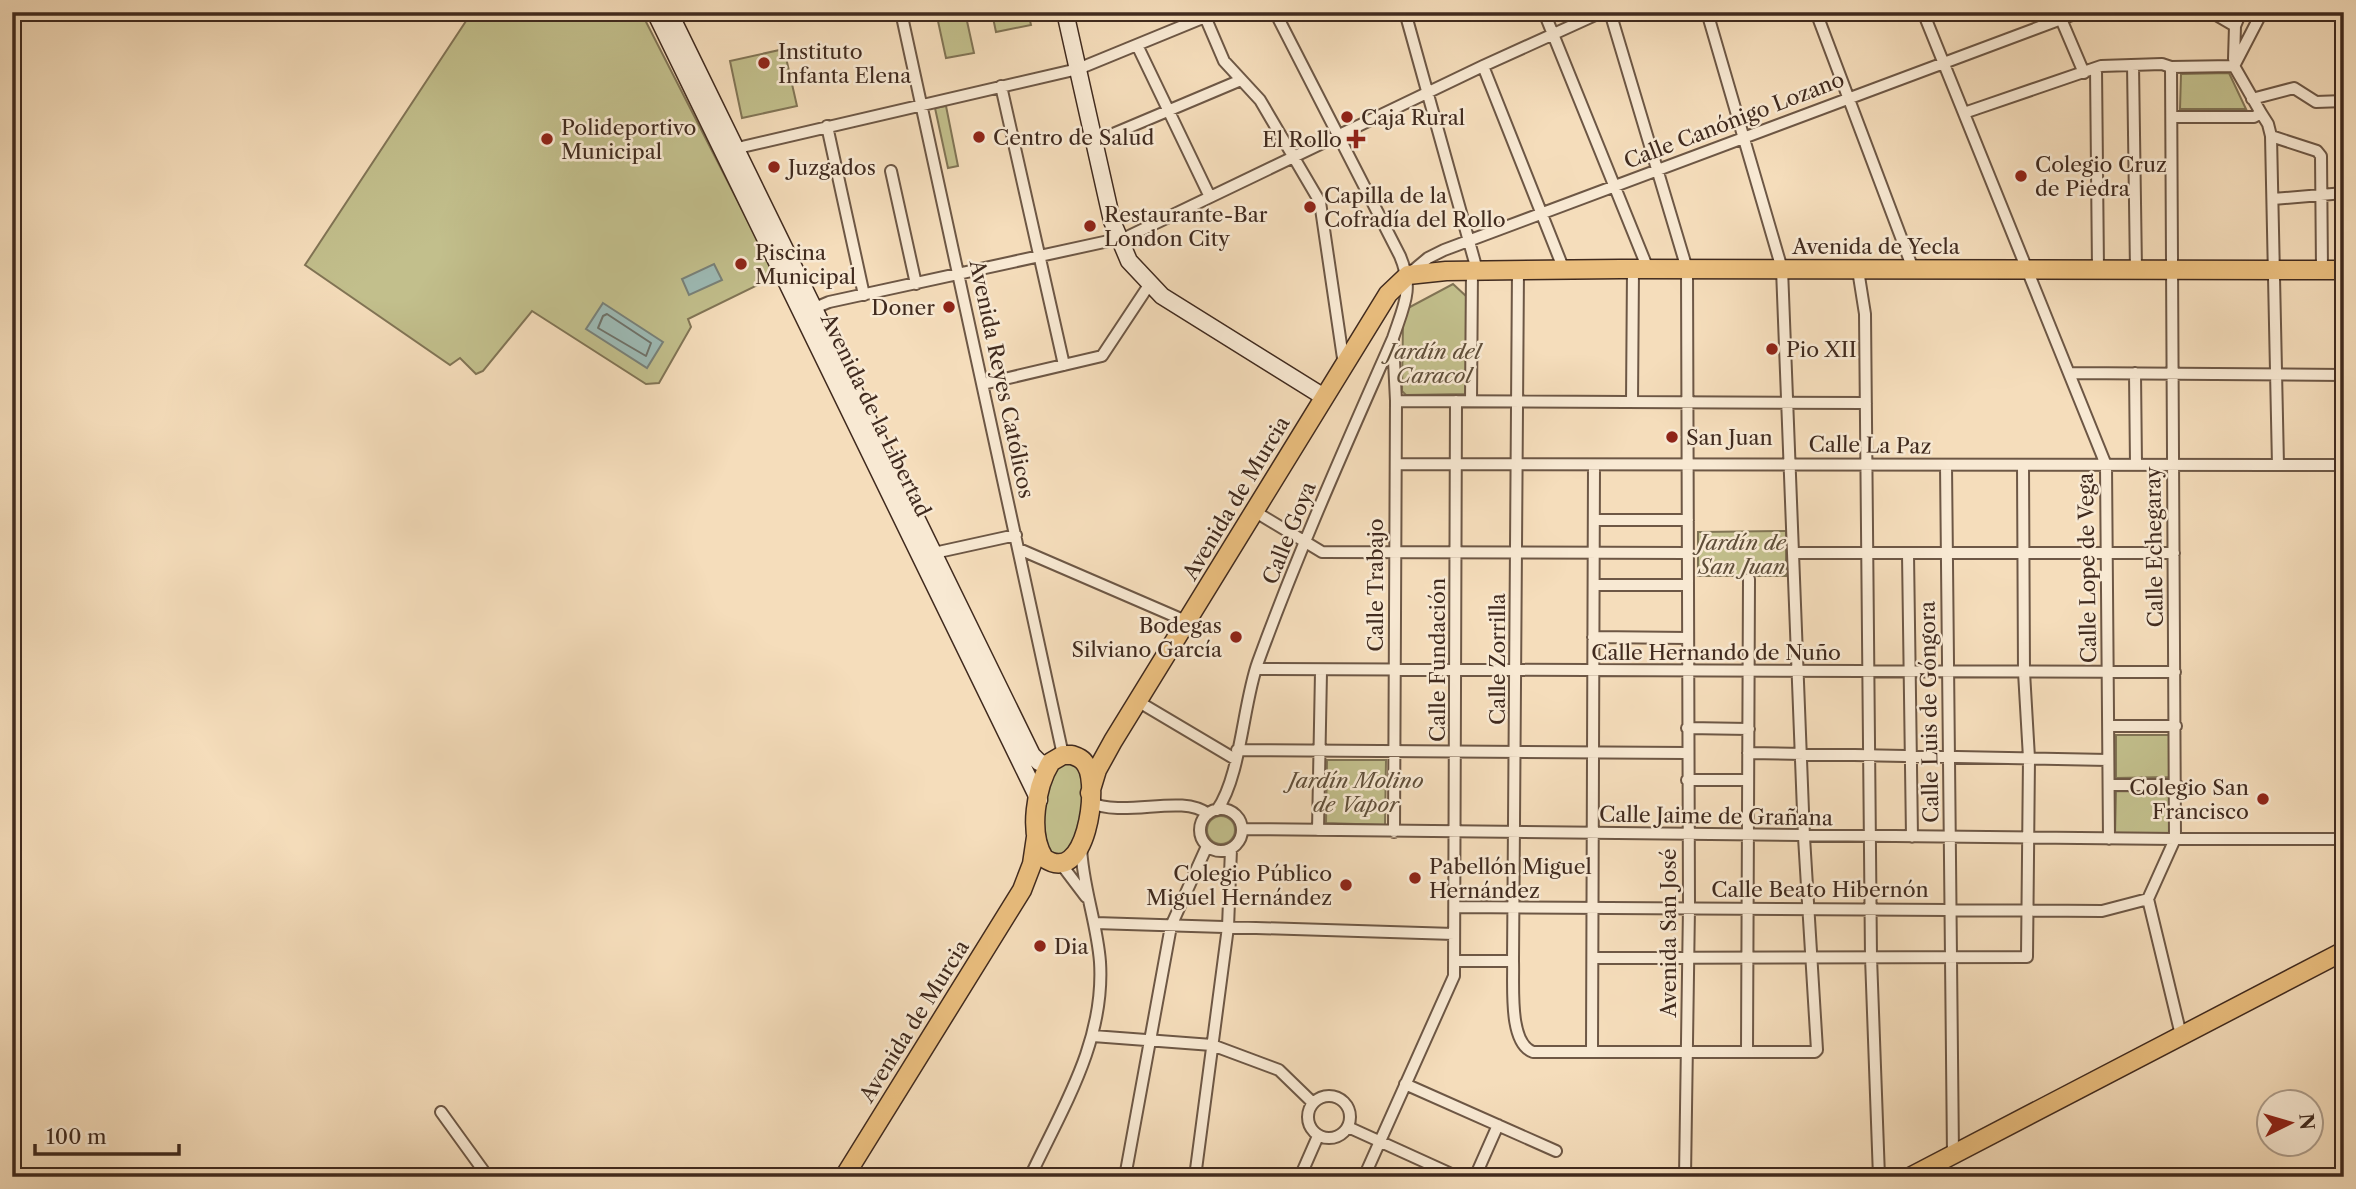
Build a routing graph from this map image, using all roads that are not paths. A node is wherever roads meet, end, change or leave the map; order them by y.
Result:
1 (655, 12) edge
2 (669, 12) edge
3 (901, 12) edge
4 (1065, 12) edge
5 (1217, 12) edge
6 (1275, 12) edge
7 (1405, 12) edge
8 (1544, 12) edge
9 (1602, 12) edge
10 (1610, 12) edge
11 (1707, 12) edge
12 (1816, 12) edge
13 (1923, 12) edge
14 (2080, 12) edge
15 (2211, 12) edge
16 (2241, 12) edge
17 (2262, 12) edge
18 (1204, 15) edge
19 (2058, 16) edge
20 (2235, 26) junction
21 (1552, 34) junction
22 (1137, 45) junction
23 (1942, 62) junction
24 (2133, 65) junction
25 (2234, 65) junction
26 (1483, 66) junction
27 (2171, 67) junction
28 (2095, 68) junction
29 (1078, 69) junction
30 (2084, 73) junction
31 (1241, 80) junction
32 (1001, 86) junction
33 (1427, 92) junction
34 (1848, 98) junction
35 (2252, 99) junction
36 (2344, 101) edge
37 (921, 106) junction
38 (1168, 110) junction
39 (1964, 113) junction
40 (2261, 113) junction
41 (2172, 117) junction
42 (827, 126) junction
43 (1338, 136) junction
44 (2271, 136) junction
45 (1745, 138) junction
46 (1094, 142) junction
47 (729, 150) junction
48 (1293, 157) junction
49 (1657, 170) junction
50 (891, 171) dead end
51 (1615, 186) junction
52 (2344, 193) edge
53 (2322, 195) junction
54 (1210, 197) junction
55 (2273, 199) junction
56 (1543, 213) junction
57 (1118, 240) junction
58 (1469, 240) junction
59 (1041, 257) junction
60 (1640, 269) junction
61 (1687, 269) junction
62 (1782, 269) junction
63 (1913, 269) junction
64 (1474, 270) junction
65 (1518, 270) junction
66 (1564, 270) junction
67 (1858, 270) junction
68 (2028, 270) junction
69 (2098, 270) junction
70 (2136, 270) junction
71 (2171, 270) junction
72 (2276, 270) junction
73 (2322, 270) junction
74 (2344, 270) edge
75 (959, 274) junction
76 (1408, 275) junction
77 (916, 284) junction
78 (1149, 285) junction
79 (864, 295) junction
80 (809, 311) junction
81 (1393, 338) junction
82 (1064, 365) junction
83 (1344, 365) junction
84 (2070, 373) junction
85 (2135, 373) junction
86 (2172, 374) junction
87 (2278, 375) junction
88 (2344, 375) edge
89 (983, 384) junction
90 (1324, 397) junction
91 (1396, 401) junction
92 (1456, 401) junction
93 (1471, 401) junction
94 (1517, 401) junction
95 (1632, 402) junction
96 (1690, 402) junction
97 (1786, 403) junction
98 (1866, 403) junction
99 (1396, 464) junction
100 (1690, 464) junction
101 (1790, 464) junction
102 (1869, 464) junction
103 (2136, 464) junction
104 (2173, 464) junction
105 (1456, 465) junction
106 (1517, 465) junction
107 (1594, 465) junction
108 (1946, 465) junction
109 (2023, 465) junction
110 (2106, 465) junction
111 (2278, 465) junction
112 (2344, 465) edge
113 (1254, 511) junction
114 (1594, 520) junction
115 (1688, 520) junction
116 (1016, 536) junction
117 (1306, 541) junction
118 (1019, 549) junction
119 (1593, 551) junction
120 (1395, 552) junction
121 (1457, 552) junction
122 (1517, 552) junction
123 (934, 553) junction
124 (1688, 553) junction
125 (1794, 553) junction
126 (2174, 553) junction
127 (1868, 554) junction
128 (1908, 554) junction
129 (2106, 554) junction
130 (1946, 555) junction
131 (2024, 555) junction
132 (1749, 579) dead end
133 (1594, 585) junction
134 (1688, 585) junction
135 (1188, 622) junction
136 (1593, 637) junction
137 (1688, 638) junction
138 (1256, 669) junction
139 (1455, 670) junction
140 (1593, 670) junction
141 (1688, 670) junction
142 (1394, 671) junction
143 (1517, 671) junction
144 (1321, 672) junction
145 (1749, 672) junction
146 (1798, 672) junction
147 (1867, 672) junction
148 (1909, 672) junction
149 (1946, 672) junction
150 (2024, 672) junction
151 (2108, 672) junction
152 (2175, 672) junction
153 (1139, 702) junction
154 (2109, 726) junction
155 (2176, 726) junction
156 (1687, 728) junction
157 (1749, 729) junction
158 (1111, 745) junction
159 (1319, 752) junction
160 (1394, 752) junction
161 (1455, 752) junction
162 (1516, 752) junction
163 (1593, 753) junction
164 (1687, 753) junction
165 (1748, 753) junction
166 (1801, 754) junction
167 (1236, 755) junction
168 (1869, 756) junction
169 (1912, 756) junction
170 (1950, 757) junction
171 (2029, 758) junction
172 (1063, 759) junction
173 (2108, 760) junction
174 (1687, 780) junction
175 (1748, 780) junction
176 (2109, 785) junction
177 (2177, 785) junction
178 (1090, 798) junction
179 (1039, 800) junction
180 (1213, 812) junction
181 (1242, 829) junction
182 (1318, 830) junction
183 (1394, 832) junction
184 (1455, 833) junction
185 (1517, 834) junction
186 (1592, 834) junction
187 (1688, 835) junction
188 (1748, 836) junction
189 (1036, 837) junction
190 (1804, 837) junction
191 (1871, 837) junction
192 (1912, 837) junction
193 (1951, 838) junction
194 (2029, 838) junction
195 (2109, 839) junction
196 (2175, 839) junction
197 (2344, 839) edge
198 (1081, 846) junction
199 (1207, 846) junction
200 (1231, 849) junction
201 (1059, 864) junction
202 (1022, 890) junction
203 (2148, 899) junction
204 (1091, 905) junction
205 (1455, 907) junction
206 (1689, 907) junction
207 (1514, 908) junction
208 (1592, 908) junction
209 (1810, 908) junction
210 (1748, 909) junction
211 (1871, 909) junction
212 (1951, 909) junction
213 (2029, 910) junction
214 (1096, 923) junction
215 (1171, 926) junction
216 (1228, 928) junction
217 (1454, 933) junction
218 (2344, 951) edge
219 (1688, 957) junction
220 (1747, 957) junction
221 (1812, 957) junction
222 (1871, 957) junction
223 (1950, 957) junction
224 (1593, 958) junction
225 (1455, 961) junction
226 (1513, 961) junction
227 (2181, 1035) junction
228 (1094, 1036) junction
229 (1152, 1040) junction
230 (1212, 1045) junction
231 (1592, 1052) junction
232 (1686, 1052) junction
233 (1747, 1052) junction
234 (1405, 1084) junction
235 (1313, 1102) junction
236 (441, 1112) dead end
237 (1498, 1125) junction
238 (1348, 1127) junction
239 (1318, 1136) junction
240 (1379, 1141) junction
241 (1556, 1151) dead end
242 (1952, 1154) junction
243 (1433, 1172) edge
244 (488, 1177) edge
245 (845, 1177) edge
246 (1030, 1177) edge
247 (1125, 1177) edge
248 (1195, 1177) edge
249 (1300, 1177) edge
250 (1364, 1177) edge
251 (1458, 1177) edge
252 (1475, 1177) edge
253 (1685, 1177) edge
254 (1879, 1177) edge
255 (1910, 1177) edge

1 - 47 main road
2 - 47 main road
3 - 37 street, Avenida Reyes Católicos
4 - 29 main road
5 - 18 street
6 - 43 street
7 - 33 street
8 - 21 street
9 - 21 street
10 - 49 street, Avenida San José
11 - 45 street
12 - 34 street
13 - 23 street, Calle Lope de Vega
14 - 19 street, Calle Canónigo Lozano
15 - 20 street
16 - 20 street
17 - 25 street
18 - 22 street
18 - 31 street
19 - 23 street, Calle Canónigo Lozano
19 - 30 street
20 - 25 street
21 - 26 street
21 - 51 street
22 - 29 street
22 - 38 street
23 - 34 street, Calle Canónigo Lozano
23 - 39 street, Calle Lope de Vega
24 - 27 street
24 - 28 street
24 - 70 street
25 - 27 street
25 - 35 street
26 - 33 street
26 - 56 street
27 - 41 street, Calle Echegaray
28 - 30 street
28 - 69 street
29 - 32 street
29 - 46 main road
30 - 39 street
31 - 38 street
31 - 48 street
32 - 37 street
32 - 59 street
33 - 43 street
33 - 58 street
34 - 45 street, Calle Canónigo Lozano
34 - 63 street
35 - 36 street
35 - 40 street
37 - 42 street
37 - 75 street, Avenida Reyes Católicos
38 - 46 street
38 - 54 street
39 - 68 street, Calle Lope de Vega
40 - 41 street
40 - 44 street
41 - 71 street, Calle Echegaray
42 - 47 street
42 - 79 street
43 - 48 street
43 - 76 street
44 - 53 street
44 - 55 street
45 - 49 street, Calle Canónigo Lozano
45 - 62 street
46 - 57 main road
47 - 80 main road
48 - 54 street
48 - 83 street
49 - 51 street, Calle Canónigo Lozano
49 - 61 street, Avenida San José
50 - 77 street
51 - 56 street, Calle Canónigo Lozano
51 - 60 street
52 - 53 street
53 - 55 street
53 - 73 street
54 - 57 street
55 - 72 street
56 - 58 street, Calle Canónigo Lozano
56 - 66 street
57 - 59 street
57 - 78 main road
58 - 64 street
58 - 76 street, Calle Canónigo Lozano
59 - 75 street
59 - 82 street
60 - 61 main road, Avenida de Yecla
60 - 66 main road, Avenida de Yecla
60 - 95 street
61 - 62 main road, Avenida de Yecla
61 - 96 street, Avenida San José
62 - 67 main road, Avenida de Yecla
62 - 97 street
63 - 67 main road, Avenida de Yecla
63 - 68 main road, Avenida de Yecla
64 - 65 main road, Avenida de Yecla
64 - 76 main road, Avenida de Yecla
64 - 93 street
65 - 66 main road, Avenida de Yecla
65 - 94 street, Calle Zorrilla
67 - 98 street
68 - 69 main road, Avenida de Yecla
68 - 84 street, Calle Lope de Vega
69 - 70 main road, Avenida de Yecla
70 - 71 main road, Avenida de Yecla
71 - 72 main road, Avenida de Yecla
71 - 86 street, Calle Echegaray
72 - 73 main road, Avenida de Yecla
72 - 87 street
73 - 74 main road, Avenida de Yecla
75 - 77 street
75 - 89 street, Avenida Reyes Católicos
76 - 81 street, Calle Goya
76 - 83 main road, Avenida de Murcia
77 - 79 street
78 - 82 street
78 - 90 main road
79 - 80 street
80 - 123 main road
80 - 179 main road, Avenida de la Libertad
81 - 91 street, Calle Trabajo
81 - 117 street, Calle Goya
82 - 89 street
83 - 90 main road, Avenida de Murcia
84 - 85 street
84 - 110 street, Calle Lope de Vega
85 - 86 street
85 - 103 street
86 - 87 street
86 - 104 street, Calle Echegaray
87 - 88 street
87 - 111 street
89 - 116 street, Avenida Reyes Católicos
90 - 113 main road, Avenida de Murcia
91 - 92 street
91 - 99 street, Calle Trabajo
92 - 93 street
92 - 105 street, Calle Fundación
93 - 94 street
94 - 95 street
94 - 106 street, Calle Zorrilla
95 - 96 street
96 - 97 street
96 - 100 street, Avenida San José
97 - 98 street
97 - 101 street
98 - 102 street
99 - 105 street, Calle La Paz
99 - 120 street, Calle Trabajo
100 - 101 street, Calle La Paz
100 - 107 street, Calle La Paz
100 - 115 street, Avenida San José
101 - 102 street, Calle La Paz
101 - 125 street
102 - 108 street, Calle La Paz
102 - 127 street
103 - 104 street, Calle La Paz
103 - 110 street, Calle La Paz
104 - 111 street, Calle La Paz
104 - 126 street, Calle Echegaray
105 - 106 street, Calle La Paz
105 - 121 street, Calle Fundación
106 - 107 street, Calle La Paz
106 - 122 street, Calle Zorrilla
107 - 114 street
108 - 109 street, Calle La Paz
108 - 130 street, Calle Luis de Góngora
109 - 110 street, Calle La Paz
109 - 131 street
110 - 129 street, Calle Lope de Vega
111 - 112 street, Calle La Paz
113 - 117 street
113 - 135 main road, Avenida de Murcia
114 - 115 street
114 - 119 street
115 - 124 street, Avenida San José
116 - 118 street, Avenida Reyes Católicos
116 - 123 street
117 - 120 street
117 - 138 street, Calle Goya
118 - 135 street
118 - 172 street, Avenida Reyes Católicos
119 - 122 street
119 - 124 street
119 - 133 street
120 - 121 street
120 - 142 street, Calle Trabajo
121 - 122 street
121 - 139 street, Calle Fundación
122 - 143 street, Calle Zorrilla
123 - 172 main road
124 - 134 street, Avenida San José
125 - 127 street
125 - 146 street
126 - 129 street
126 - 152 street, Calle Echegaray
127 - 128 street
127 - 147 street
128 - 130 street
128 - 148 street
129 - 131 street
129 - 151 street, Calle Lope de Vega
130 - 131 street
130 - 149 street, Calle Luis de Góngora
131 - 150 street
132 - 145 street
133 - 134 street
133 - 136 street
134 - 137 street, Avenida San José
135 - 153 main road, Avenida de Murcia
136 - 137 street
136 - 140 street
137 - 141 street, Avenida San José
138 - 144 street, Calle Hernando de Nuño
138 - 167 street, Calle Goya
139 - 142 street, Calle Hernando de Nuño
139 - 143 street, Calle Hernando de Nuño
139 - 161 street, Calle Fundación
140 - 141 street, Calle Hernando de Nuño
140 - 143 street, Calle Hernando de Nuño
140 - 163 street
141 - 145 street, Calle Hernando de Nuño
141 - 156 street, Avenida San José
142 - 144 street, Calle Hernando de Nuño
142 - 160 street, Calle Trabajo
143 - 162 street, Calle Zorrilla
144 - 159 street
145 - 146 street, Calle Hernando de Nuño
145 - 157 street
146 - 147 street, Calle Hernando de Nuño
146 - 166 street
147 - 148 street, Calle Hernando de Nuño
147 - 168 street
148 - 149 street, Calle Hernando de Nuño
148 - 169 street
149 - 150 street, Calle Hernando de Nuño
149 - 170 street, Calle Luis de Góngora
150 - 151 street, Calle Hernando de Nuño
150 - 171 street
151 - 152 street, Calle Hernando de Nuño
151 - 154 street, Calle Lope de Vega
152 - 155 street, Calle Echegaray
153 - 158 main road, Avenida de Murcia
153 - 167 street
154 - 155 street
154 - 173 street, Calle Lope de Vega
155 - 177 street, Calle Echegaray
156 - 157 street
156 - 164 street, Avenida San José
157 - 165 street
158 - 172 main road
158 - 178 main road, Avenida de Murcia
159 - 160 street
159 - 167 street
159 - 182 street
160 - 161 street
160 - 183 street, Calle Trabajo
161 - 162 street
161 - 184 street, Calle Fundación
162 - 163 street
162 - 185 street, Calle Zorrilla
163 - 164 street
163 - 186 street
164 - 174 street, Avenida San José
165 - 166 street
165 - 175 street
166 - 168 street
166 - 190 street
167 - 180 street, Calle Goya
168 - 169 street
168 - 191 street
169 - 170 street
169 - 192 street
170 - 171 street
170 - 193 street, Calle Luis de Góngora
171 - 173 street
171 - 194 street
172 - 178 main road
172 - 179 main road
173 - 176 street, Calle Lope de Vega
174 - 175 street
174 - 187 street, Avenida San José
175 - 188 street
176 - 177 street
176 - 195 street, Calle Lope de Vega
177 - 196 street, Calle Echegaray
178 - 180 street
178 - 198 main road
179 - 189 main road
180 - 181 street
180 - 199 street
181 - 182 street, Calle Jaime de Grañana
181 - 200 street
182 - 183 street, Calle Jaime de Grañana
183 - 184 street, Calle Jaime de Grañana
184 - 185 street, Calle Jaime de Grañana
184 - 205 street, Calle Fundación
185 - 186 street, Calle Jaime de Grañana
185 - 207 street, Calle Zorrilla
186 - 187 street, Calle Jaime de Grañana
186 - 208 street
187 - 188 street, Calle Jaime de Grañana
187 - 206 street, Avenida San José
188 - 190 street, Calle Jaime de Grañana
188 - 210 street
189 - 201 main road
189 - 202 main road
190 - 191 street, Calle Jaime de Grañana
190 - 209 street
191 - 192 street, Calle Jaime de Grañana
191 - 211 street
192 - 193 street, Calle Jaime de Grañana
193 - 194 street, Calle Jaime de Grañana
193 - 212 street, Calle Luis de Góngora
194 - 195 street, Calle Jaime de Grañana
194 - 213 street
195 - 196 street, Calle Jaime de Grañana
196 - 197 street, Calle Jaime de Grañana
196 - 203 street
198 - 201 main road
198 - 204 street
199 - 200 street
199 - 215 street
200 - 216 street
201 - 202 main road
201 - 204 street
202 - 245 main road, Avenida de Murcia
203 - 213 street, Calle Beato Hibernón
203 - 227 street
204 - 214 street
205 - 207 street, Calle Beato Hibernón
205 - 217 street, Calle Fundación
206 - 208 street, Calle Beato Hibernón
206 - 210 street, Calle Beato Hibernón
206 - 219 street, Avenida San José
207 - 208 street, Calle Beato Hibernón
207 - 226 street, Calle Zorrilla
208 - 224 street
209 - 210 street, Calle Beato Hibernón
209 - 211 street, Calle Beato Hibernón
209 - 221 street
210 - 220 street
211 - 212 street, Calle Beato Hibernón
211 - 222 street
212 - 213 street, Calle Beato Hibernón
212 - 223 street, Calle Luis de Góngora
213 - 223 street
214 - 215 street
214 - 228 street
215 - 216 street
215 - 229 street
216 - 217 street
216 - 230 street
217 - 225 street, Calle Fundación
218 - 227 main road
219 - 220 street
219 - 224 street
219 - 232 street, Avenida San José
220 - 221 street
220 - 233 street
221 - 222 street
221 - 233 street
222 - 223 street
222 - 254 street
223 - 242 street, Calle Luis de Góngora
224 - 231 street
225 - 226 street
225 - 234 street, Calle Fundación
226 - 231 street, Calle Zorrilla
227 - 242 main road
228 - 229 street
228 - 246 street
229 - 230 street
229 - 247 street
230 - 235 street
230 - 248 street
231 - 232 street
232 - 233 street
232 - 253 street, Avenida San José
234 - 237 street
234 - 240 street, Calle Fundación
235 - 238 street
235 - 239 street
236 - 244 street
237 - 241 street
237 - 252 street
238 - 239 street
238 - 240 street
239 - 249 street
240 - 243 street
240 - 250 street, Calle Fundación
242 - 255 main road
243 - 251 street

